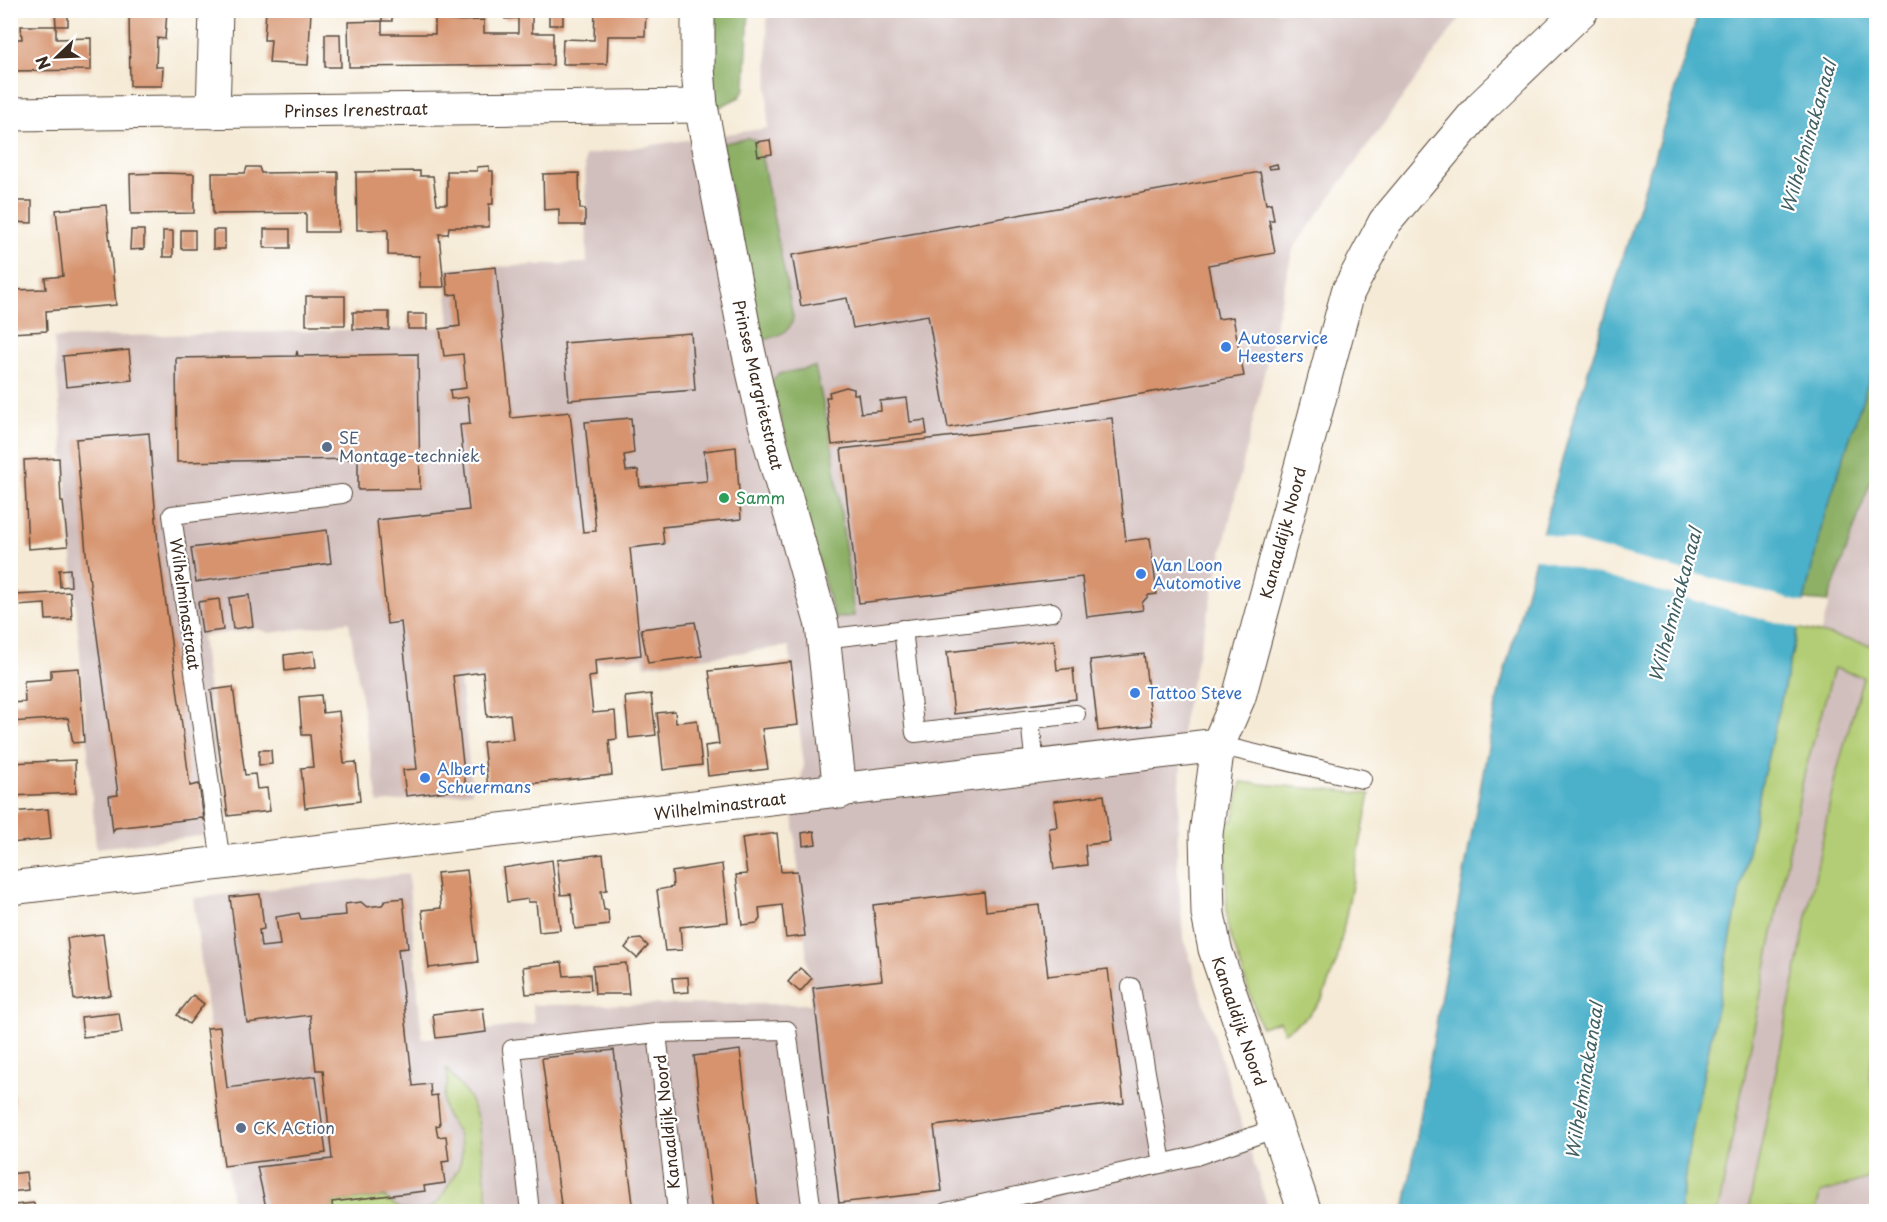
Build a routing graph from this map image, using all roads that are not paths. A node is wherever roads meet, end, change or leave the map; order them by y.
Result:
1 (216, 10) edge
2 (698, 10) edge
3 (1582, 10) edge
4 (701, 106) junction
5 (213, 112) junction
6 (10, 114) edge
7 (342, 494) dead end
8 (1053, 612) dead end
9 (903, 629) junction
10 (823, 639) junction
11 (1076, 714) dead end
12 (1030, 719) junction
13 (1218, 745) junction
14 (1035, 767) junction
15 (1362, 779) dead end
16 (840, 792) junction
17 (221, 863) junction
18 (10, 888) edge
19 (1131, 987) dead end
20 (657, 1033) junction
21 (1277, 1128) junction
22 (1162, 1163) junction
23 (530, 1212) edge
24 (677, 1212) edge
25 (812, 1212) edge
26 (946, 1212) edge
27 (1305, 1212) edge

1 - 5 street
2 - 4 street, Prinses Margrietstraat
3 - 13 street, Kanaaldijk Noord
4 - 5 street, Prinses Irenestraat
4 - 10 street, Prinses Margrietstraat
5 - 6 street, Prinses Irenestraat
7 - 17 lane, Wilhelminastraat
8 - 9 lane
9 - 10 lane
9 - 12 lane
10 - 16 street, Prinses Margrietstraat
11 - 12 lane
12 - 14 lane
13 - 14 street, Wilhelminastraat
13 - 15 lane
13 - 21 street, Kanaaldijk Noord
14 - 16 street, Wilhelminastraat
16 - 17 street, Wilhelminastraat
17 - 18 street, Wilhelminastraat
19 - 22 lane
20 - 23 lane, Kanaaldijk Noord
20 - 24 lane, Kanaaldijk Noord
20 - 25 lane, Kanaaldijk Noord
21 - 22 lane
21 - 27 street, Kanaaldijk Noord
22 - 26 lane

